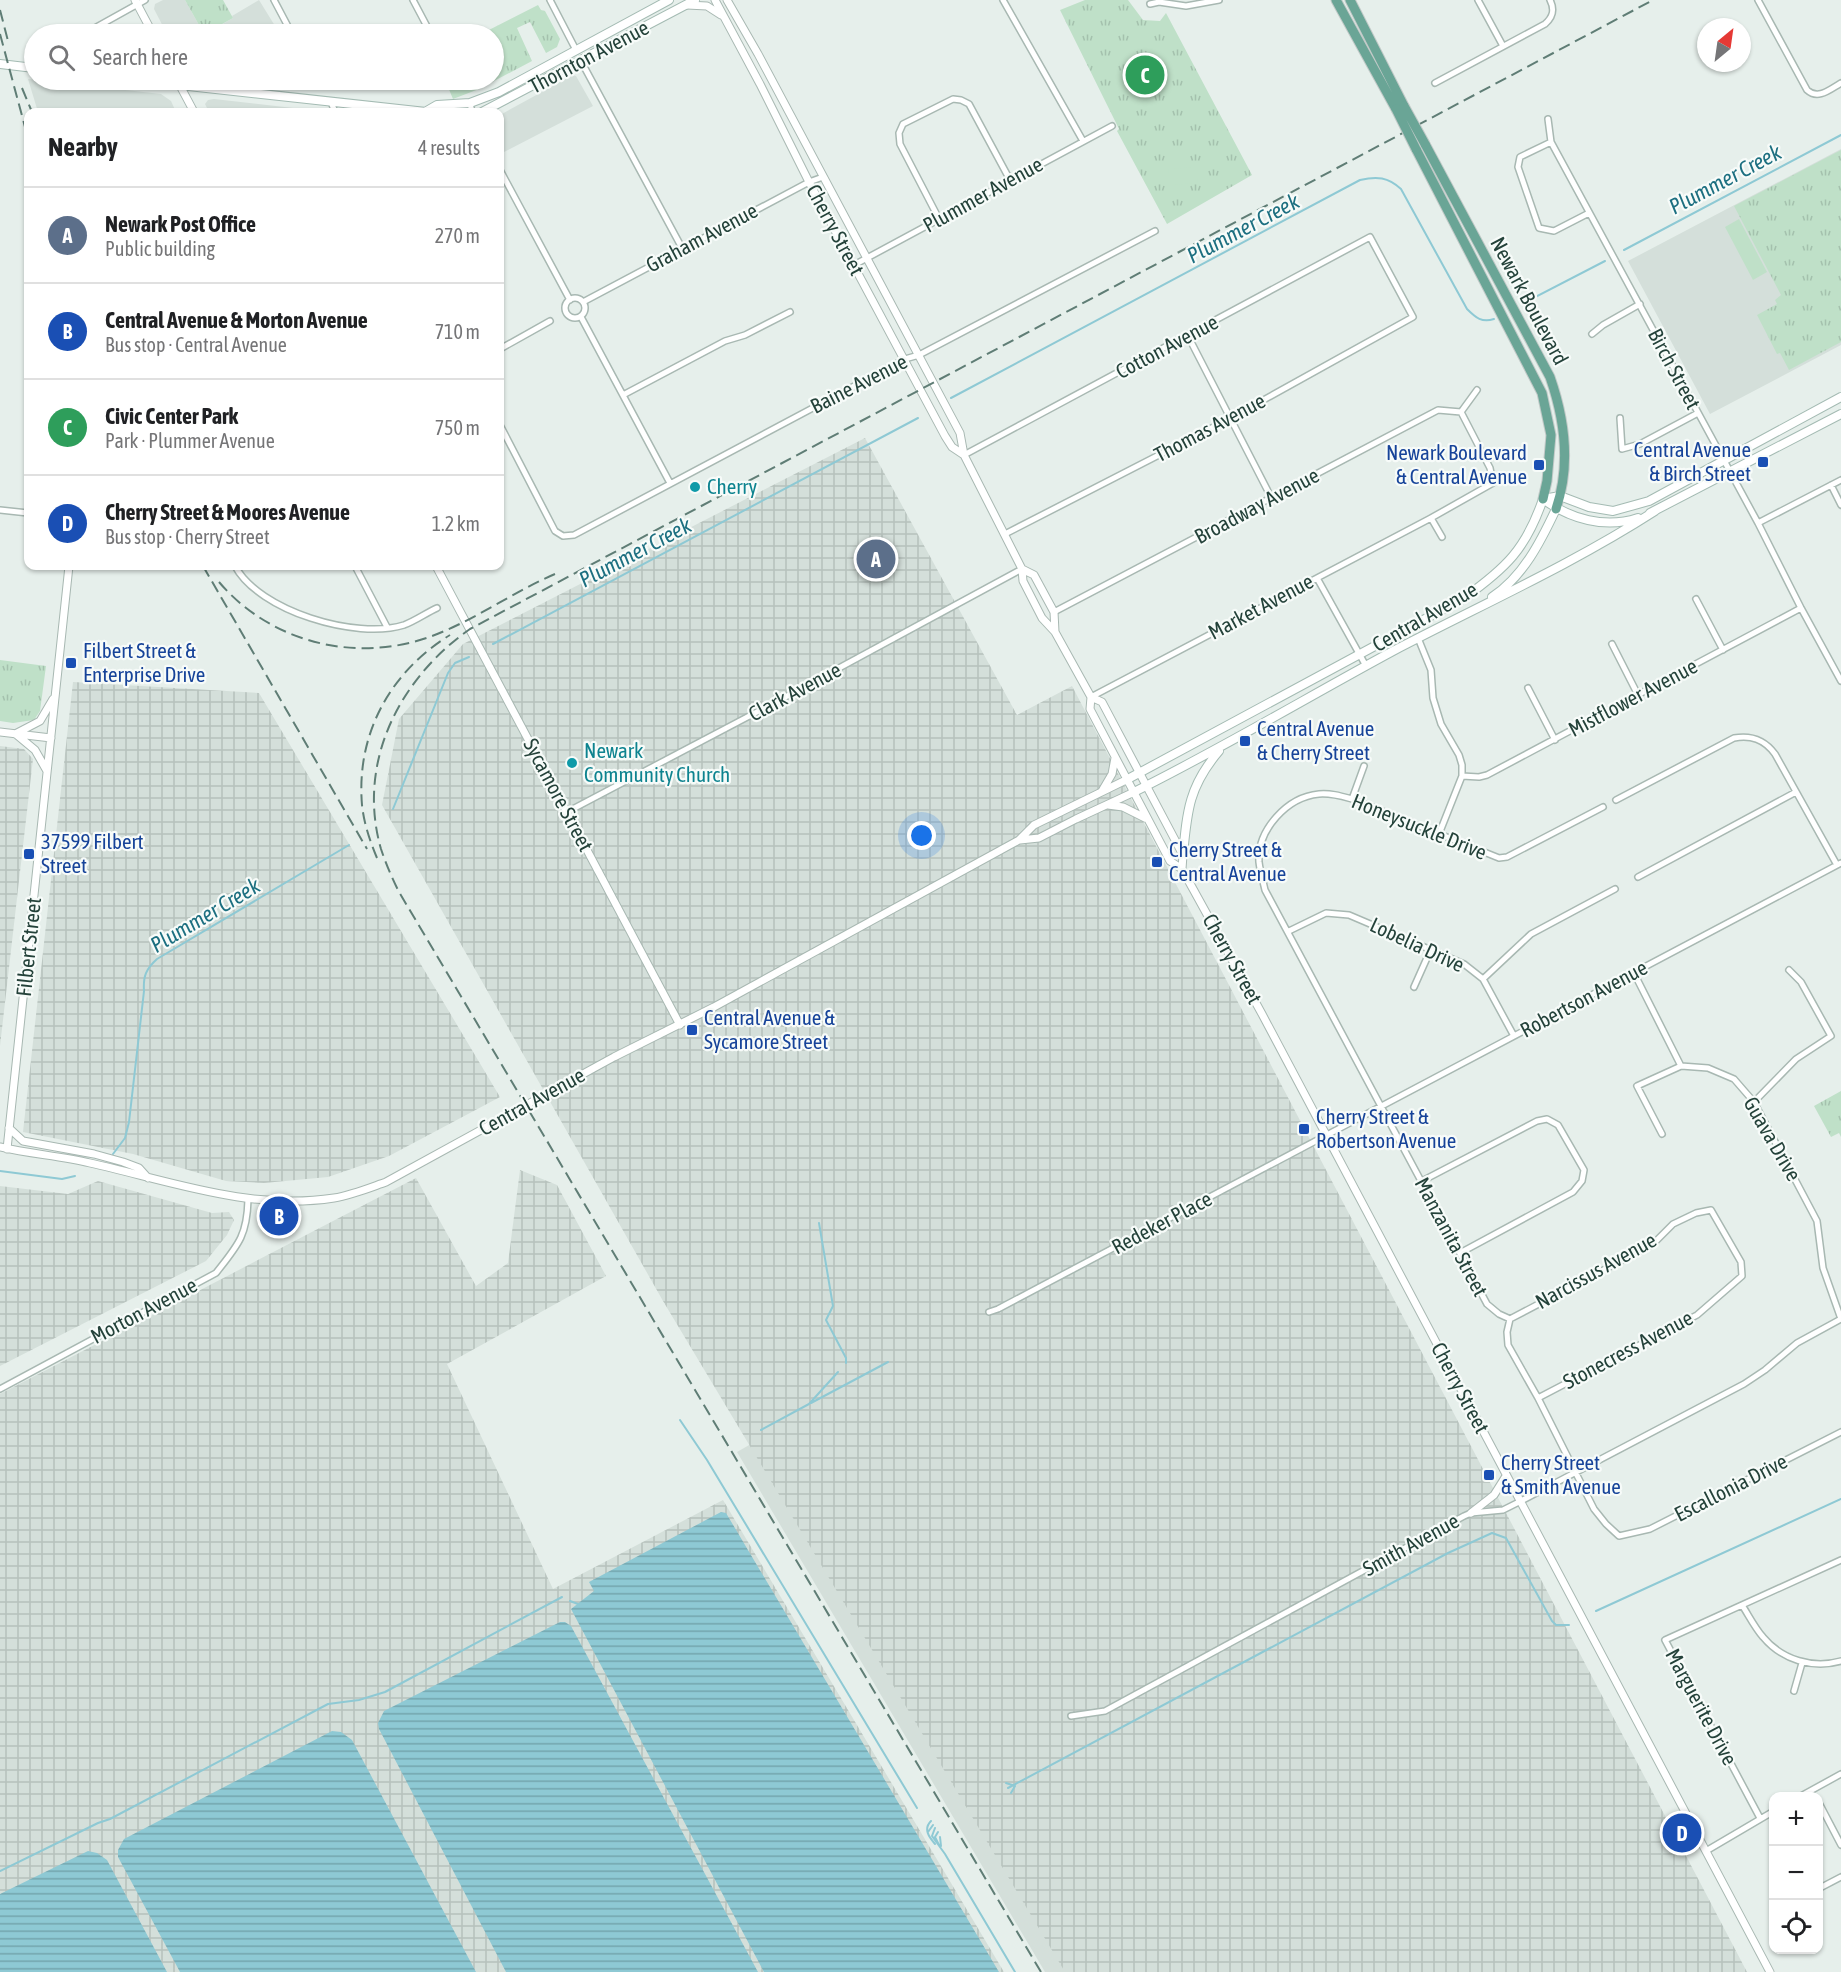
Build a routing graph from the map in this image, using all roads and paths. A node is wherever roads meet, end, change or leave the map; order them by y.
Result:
1 (145, 0) edge
2 (274, 0) edge
3 (413, 0) edge
4 (550, 0) edge
5 (669, 0) edge
6 (715, 0) edge
7 (726, 0) edge
8 (733, 0) edge
9 (1003, 0) edge
10 (1219, 0) edge
11 (1336, 0) edge
12 (1350, 0) edge
13 (1478, 0) edge
14 (1550, 0) edge
15 (1758, 0) edge
16 (136, 2) edge
17 (691, 2) edge
18 (1150, 4) dead end
19 (732, 9) junction
20 (722, 15) junction
21 (100, 24) edge
22 (148, 24) edge
23 (287, 24) edge
24 (426, 24) edge
25 (1503, 46) junction
26 (576, 50) junction
27 (581, 61) junction
28 (0, 64) edge
29 (24, 67) edge
30 (771, 78) junction
31 (1435, 83) dead end
32 (1841, 83) edge
33 (760, 84) junction
34 (182, 90) edge
35 (239, 90) edge
36 (504, 90) edge
37 (504, 90) edge
38 (331, 102) junction
39 (1400, 107) junction
40 (192, 108) edge
41 (333, 108) edge
42 (388, 108) edge
43 (432, 108) edge
44 (471, 108) edge
45 (490, 108) edge
46 (1548, 119) dead end
47 (1112, 126) dead end
48 (1083, 141) junction
49 (1551, 142) junction
50 (1420, 147) junction
51 (504, 177) edge
52 (823, 177) junction
53 (1010, 180) junction
54 (809, 182) junction
55 (1589, 213) junction
56 (939, 219) junction
57 (1155, 231) dead end
58 (682, 248) junction
59 (868, 258) junction
60 (854, 265) junction
61 (570, 300) junction
62 (583, 302) junction
63 (1640, 304) junction
64 (790, 312) dead end
65 (581, 317) junction
66 (1413, 317) joint
67 (550, 321) dead end
68 (1592, 334) dead end
69 (1188, 336) junction
70 (504, 347) edge
71 (919, 355) junction
72 (905, 359) junction
73 (1477, 390) dead end
74 (623, 396) junction
75 (1841, 397) edge
76 (1461, 412) junction
77 (1698, 413) junction
78 (1841, 414) edge
79 (1231, 418) junction
80 (1620, 418) dead end
81 (504, 433) edge
82 (964, 455) junction
83 (1724, 461) junction
84 (1730, 472) junction
85 (1841, 480) edge
86 (670, 483) junction
87 (1831, 485) junction
88 (1560, 496) junction
89 (1272, 499) junction
90 (1542, 499) junction
91 (1841, 505) edge
92 (1556, 509) junction
93 (0, 510) edge
94 (1655, 511) junction
95 (24, 513) edge
96 (1431, 518) junction
97 (1758, 523) junction
98 (1005, 534) junction
99 (1442, 537) dead end
100 (1022, 569) junction
101 (69, 570) edge
102 (237, 570) edge
103 (357, 570) edge
104 (438, 570) edge
105 (1317, 578) junction
106 (1696, 600) dead end
107 (437, 608) dead end
108 (1801, 608) junction
109 (1054, 612) junction
110 (1468, 612) junction
111 (387, 627) junction
112 (1412, 627) junction
113 (1055, 632) junction
114 (1418, 638) junction
115 (1612, 644) dead end
116 (1723, 650) junction
117 (1360, 654) junction
118 (1366, 666) junction
119 (1841, 681) edge
120 (1528, 688) dead end
121 (55, 694) junction
122 (1638, 695) junction
123 (1091, 697) junction
124 (0, 732) edge
125 (15, 734) junction
126 (51, 738) junction
127 (1555, 740) junction
128 (1222, 747) junction
129 (1115, 758) junction
130 (1364, 766) dead end
131 (47, 771) junction
132 (1139, 773) junction
133 (1462, 776) junction
134 (1126, 780) junction
135 (1146, 786) junction
136 (1102, 791) junction
137 (1796, 792) junction
138 (1132, 793) junction
139 (1352, 799) junction
140 (1616, 800) dead end
141 (1106, 805) junction
142 (1603, 807) dead end
143 (567, 812) junction
144 (1147, 819) junction
145 (1269, 826) joint
146 (1439, 834) junction
147 (1019, 840) junction
148 (1183, 855) junction
149 (1839, 864) edge
150 (1182, 870) junction
151 (1638, 877) dead end
152 (1615, 889) dead end
153 (1289, 931) junction
154 (1431, 950) junction
155 (1788, 970) dead end
156 (1634, 973) junction
157 (1483, 979) junction
158 (1414, 987) dead end
159 (680, 1025) junction
160 (1514, 1036) junction
161 (1681, 1066) junction
162 (1754, 1102) junction
163 (1382, 1107) junction
164 (9, 1128) junction
165 (1662, 1134) dead end
166 (1327, 1136) junction
167 (2, 1148) edge
168 (148, 1178) junction
169 (1422, 1181) junction
170 (248, 1200) junction
171 (1460, 1253) junction
172 (1742, 1276) joint
173 (988, 1312) dead end
174 (1510, 1318) junction
175 (1841, 1319) edge
176 (0, 1389) edge
177 (1538, 1398) junction
178 (1841, 1432) edge
179 (1576, 1473) junction
180 (1506, 1476) junction
181 (1521, 1502) junction
182 (1471, 1513) junction
183 (1841, 1560) edge
184 (1742, 1605) junction
185 (1841, 1661) edge
186 (1802, 1663) junction
187 (1794, 1691) dead end
188 (1071, 1716) dead end
189 (1841, 1774) edge
190 (1813, 1790) joint
191 (1810, 1792) edge
192 (1823, 1811) edge
193 (1769, 1813) edge
194 (1760, 1818) junction
195 (1841, 1845) edge
196 (1706, 1851) junction
197 (1841, 1877) edge
198 (1823, 1886) edge
199 (1770, 1972) edge

1 - 16 street
2 - 23 street
3 - 24 street
4 - 26 street
5 - 26 main road, Thornton Avenue
6 - 20 street, Cherry Street
7 - 19 street, Cherry Street
8 - 19 street
9 - 48 street
10 - 18 street
11 - 39 main road, Newark Boulevard
12 - 39 main road, Newark Boulevard
13 - 25 street
14 - 25 street
15 - 32 street
16 - 21 street
16 - 22 street
17 - 20 street
17 - 27 main road, Thornton Avenue
19 - 30 street, Cherry Street
20 - 33 street, Cherry Street
25 - 31 street
26 - 36 main road, Thornton Avenue
27 - 45 main road, Thornton Avenue
27 - 58 street
28 - 29 main road
30 - 33 street
30 - 52 street, Cherry Street
33 - 54 street, Cherry Street
34 - 40 street
35 - 38 main road, Thornton Avenue
37 - 44 main road, Thornton Avenue
38 - 41 street
38 - 42 main road, Thornton Avenue
39 - 50 main road, Newark Boulevard, bridge
43 - 44 main road, Thornton Avenue
46 - 49 street, Birch Street
47 - 48 street, Plummer Avenue
48 - 53 street, Plummer Avenue
49 - 55 street, Birch Street
49 - 55 street
50 - 88 main road, Newark Boulevard
50 - 90 main road, Newark Boulevard
51 - 61 street
52 - 54 street, Graham Avenue
52 - 59 street, Cherry Street
53 - 56 street, Plummer Avenue
53 - 56 street
54 - 58 street, Graham Avenue
54 - 60 street, Cherry Street
55 - 63 street, Birch Street
56 - 59 street, Plummer Avenue
57 - 71 street, Baine Avenue
58 - 62 street, Graham Avenue
59 - 60 street, Plummer Avenue
59 - 71 street, Cherry Street
60 - 72 street, Cherry Street
61 - 62 street
61 - 65 street
62 - 65 street
63 - 68 street
63 - 77 street, Birch Street
64 - 74 street
65 - 74 street
66 - 69 street, Cotton Avenue
66 - 79 street, Thomas Avenue
67 - 70 street
69 - 79 street
69 - 82 street, Cotton Avenue
71 - 72 street, Baine Avenue
71 - 82 street, Cherry Street
72 - 82 street, Cherry Street
72 - 86 street, Baine Avenue
73 - 76 street
74 - 86 street
75 - 83 main road
76 - 89 street, Broadway Avenue
76 - 96 street, Market Avenue
77 - 80 street
77 - 83 street, Birch Street
78 - 84 main road
79 - 89 street
79 - 98 street, Thomas Avenue
81 - 86 street, Baine Avenue
82 - 98 street, Cherry Street
83 - 84 street, Birch Street
83 - 88 main road
84 - 94 main road
84 - 97 street, Birch Street
85 - 87 street
87 - 91 street
87 - 97 street
88 - 90 main road
88 - 92 main road, Newark Boulevard
89 - 109 street, Broadway Avenue
90 - 92 main road
90 - 112 main road, Central Avenue
92 - 94 main road
92 - 110 main road, Newark Boulevard
93 - 95 street
94 - 110 main road
96 - 99 street
96 - 105 street, Market Avenue
97 - 108 street, Birch Street
98 - 100 street, Cherry Street
100 - 109 street, Cherry Street
100 - 113 street, Cherry Street
100 - 143 street, Clark Avenue
101 - 121 street, Filbert Street
102 - 111 street
103 - 111 street
104 - 143 street, Sycamore Street
105 - 117 street
105 - 123 street, Market Avenue
106 - 116 street
107 - 111 street
108 - 116 street, Mistflower Avenue
108 - 119 street, Birch Street
109 - 113 street, Cherry Street
110 - 114 main road, Central Avenue
112 - 114 main road
112 - 117 main road, Central Avenue
113 - 123 street, Cherry Street
114 - 118 main road, Central Avenue
114 - 133 street
115 - 122 street
116 - 122 street, Mistflower Avenue
117 - 118 street
117 - 132 main road, Central Avenue
118 - 128 main road, Central Avenue
120 - 127 street
121 - 125 street
121 - 126 street, Filbert Street
122 - 127 street, Mistflower Avenue
123 - 129 street, Cherry Street
123 - 132 street, Cherry Street
124 - 125 street
125 - 126 street
125 - 131 street
126 - 131 street, Filbert Street
127 - 133 street, Mistflower Avenue
128 - 135 main road, Central Avenue
128 - 148 main road
129 - 134 street, Cherry Street
129 - 136 street
130 - 139 street
131 - 164 street, Filbert Street
132 - 134 main road, Central Avenue
132 - 135 street, Cherry Street
133 - 146 street
134 - 136 street, Central Avenue
134 - 138 street, Cherry Street
135 - 138 main road, Central Avenue
135 - 148 street, Cherry Street
136 - 147 street, Central Avenue
137 - 140 street
137 - 149 street
137 - 151 street
138 - 141 street, Central Avenue
138 - 144 street, Cherry Street
139 - 145 street, Honeysuckle Drive
139 - 146 street, Honeysuckle Drive
141 - 144 street
141 - 147 street, Central Avenue
142 - 146 street, Honeysuckle Drive
143 - 159 street, Sycamore Street
144 - 150 street, Cherry Street
145 - 153 street, Manzanita Street
147 - 159 street, Central Avenue
148 - 150 street
149 - 156 street, Robertson Avenue
150 - 166 street, Cherry Street
152 - 157 street
153 - 154 street, Lobelia Drive
153 - 163 street, Manzanita Street
154 - 157 street, Lobelia Drive
154 - 158 street
155 - 162 street
156 - 160 street, Robertson Avenue
156 - 161 street
157 - 160 street, Lobelia Drive
159 - 170 street, Central Avenue
160 - 163 street, Robertson Avenue
161 - 162 street, Guava Drive
161 - 165 street
162 - 175 street, Guava Drive
163 - 166 street, Robertson Avenue
163 - 169 street, Manzanita Street
164 - 167 street, Filbert Street
164 - 168 street
166 - 173 street, Redeker Place
166 - 180 street, Cherry Street
167 - 168 street, Central Avenue
168 - 170 street, Central Avenue
169 - 171 street, Manzanita Street
169 - 171 street
170 - 176 street, Morton Avenue
171 - 174 street, Manzanita Street
172 - 174 street, Narcissus Avenue
172 - 177 street, Stonecress Avenue
174 - 177 street
175 - 179 street, Smith Avenue
177 - 179 street
178 - 179 street, Escallonia Drive
179 - 181 street, Smith Avenue
180 - 181 street, Cherry Street
180 - 182 street
181 - 182 street, Smith Avenue
181 - 196 street, Cherry Street
182 - 188 street, Smith Avenue
183 - 184 street, Marguerite Drive
184 - 186 street
184 - 194 street, Marguerite Drive
185 - 186 street
186 - 187 street
189 - 190 street
190 - 191 street
192 - 195 street
193 - 194 street
194 - 196 street
196 - 199 street, Cherry Street
197 - 198 street

